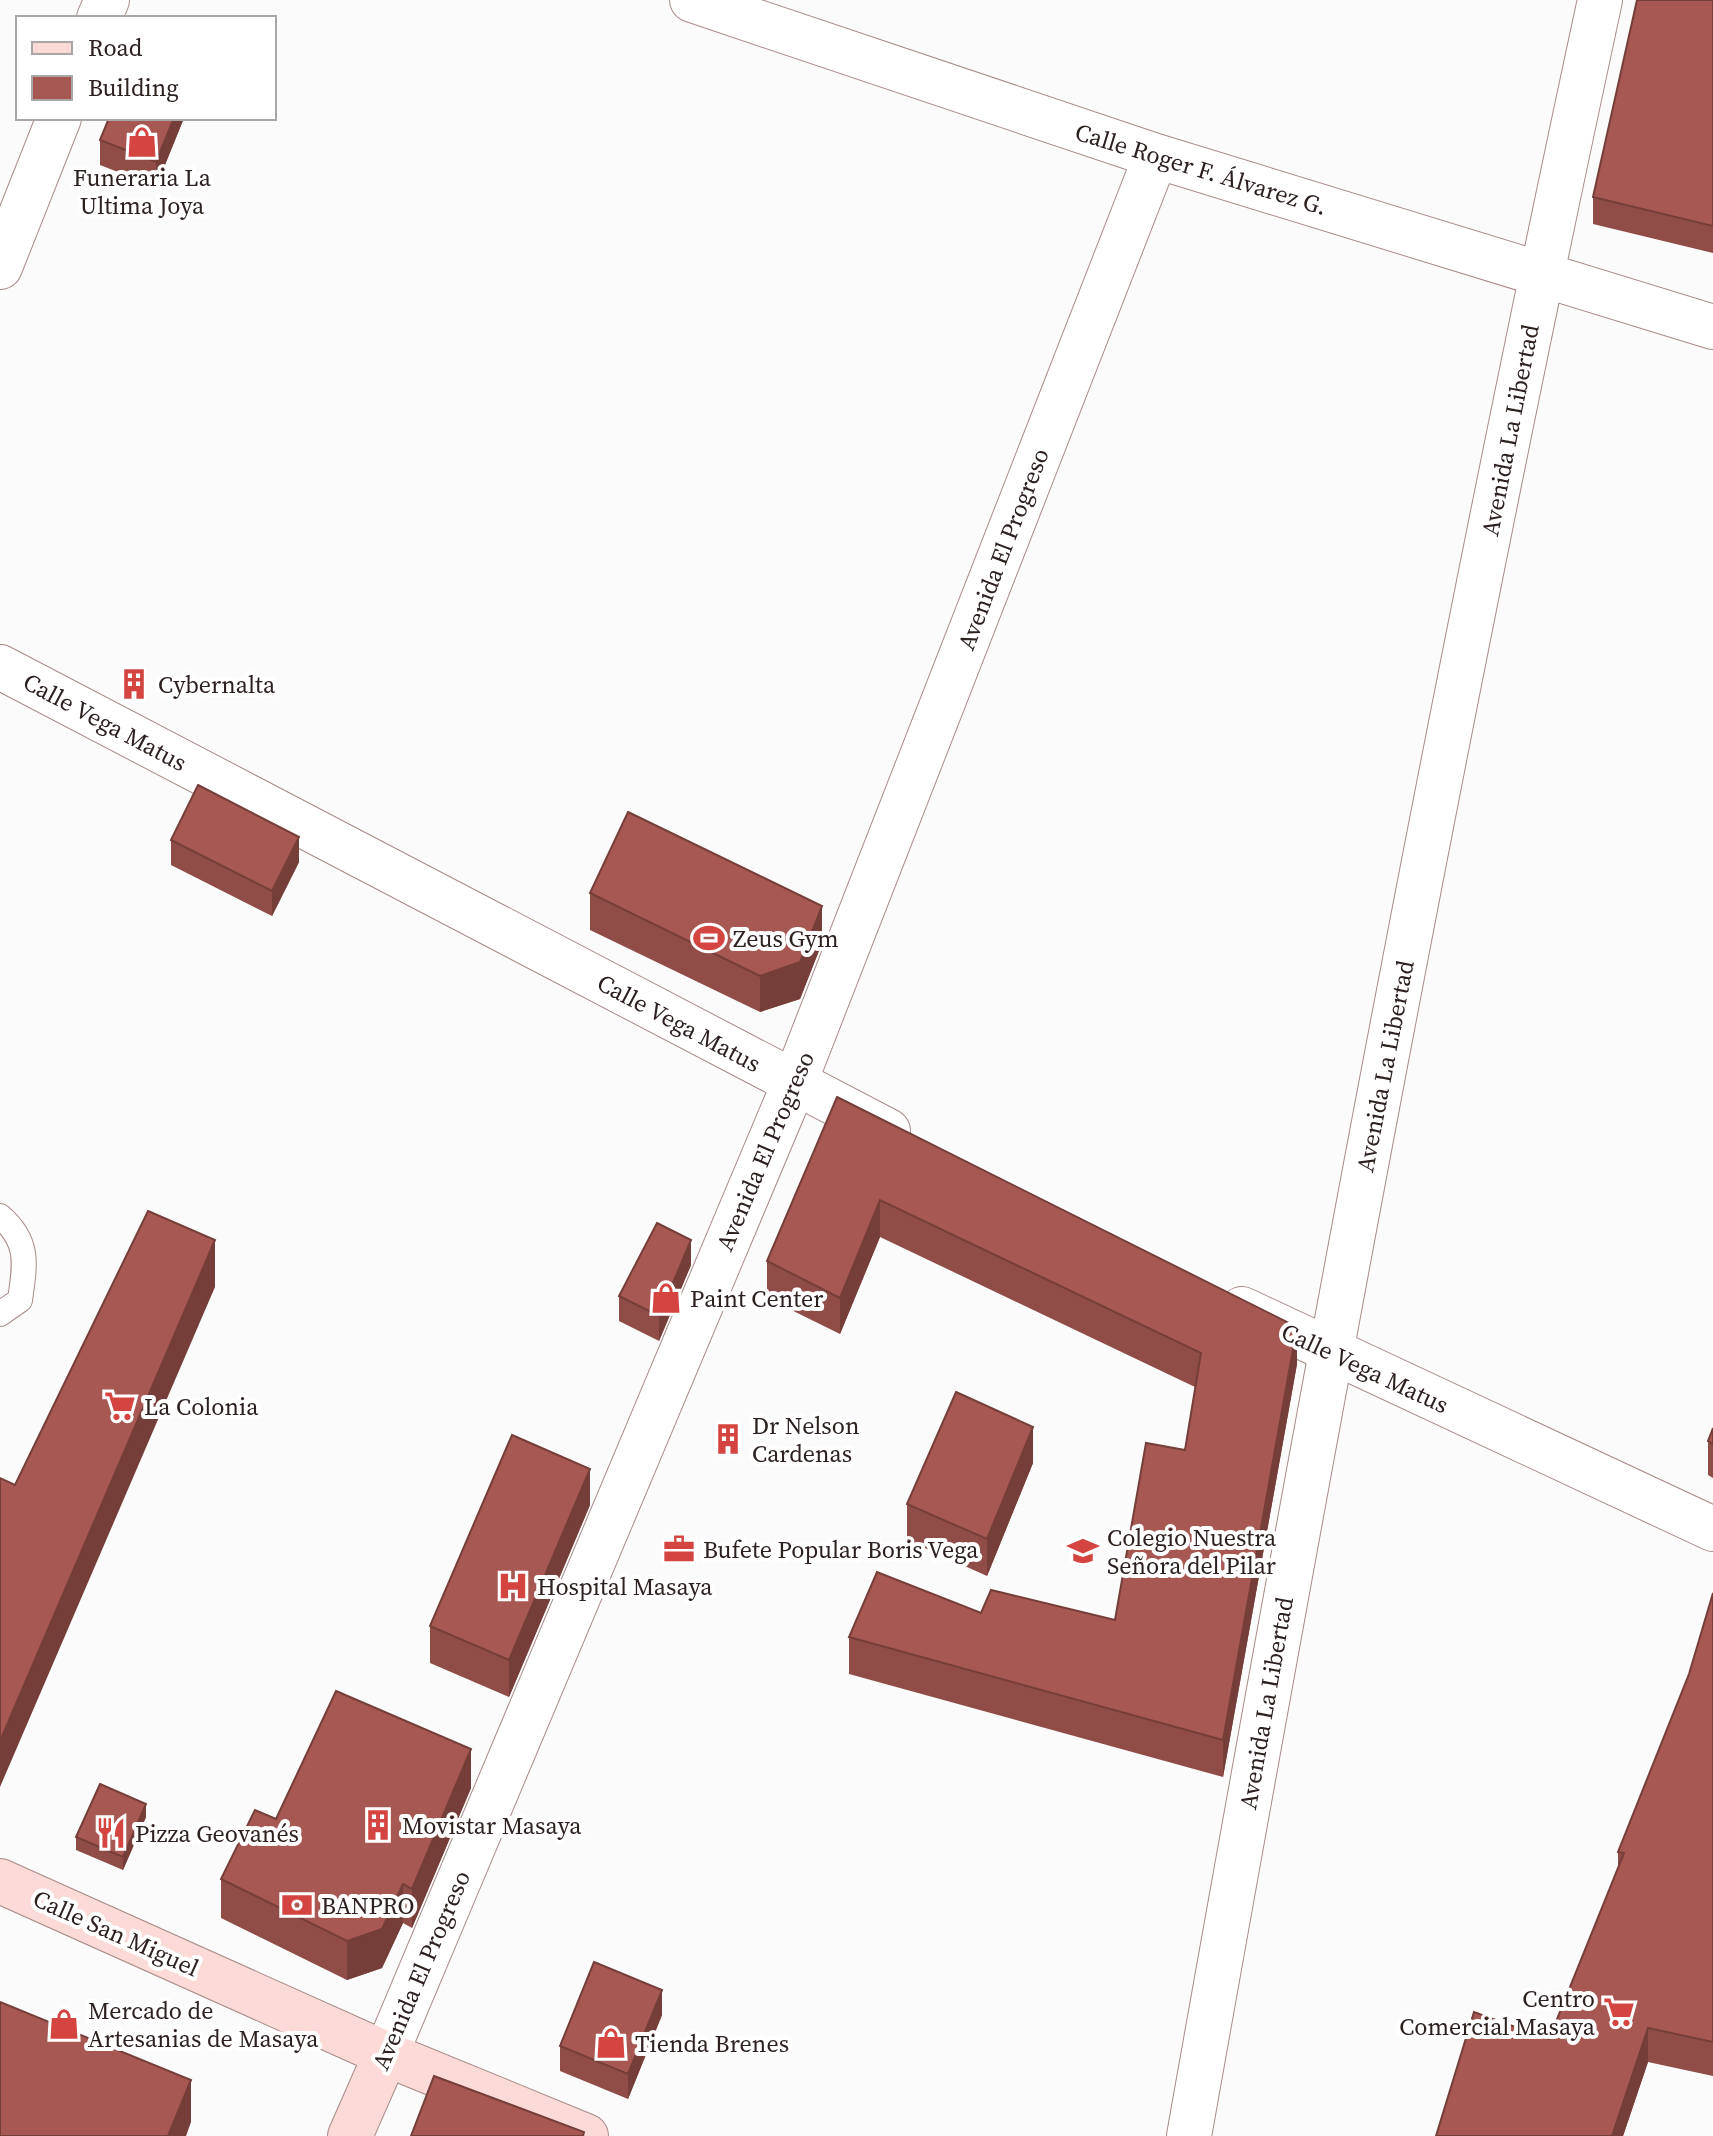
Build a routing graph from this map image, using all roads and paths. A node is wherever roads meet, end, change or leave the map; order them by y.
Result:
1 (692, 0) edge
2 (1600, 0) edge
3 (58, 120) edge
4 (1156, 156) junction
5 (0, 267) edge
6 (1541, 274) junction
7 (1713, 327) edge
8 (0, 667) edge
9 (794, 1084) junction
10 (921, 1147) edge
11 (0, 1216) edge
12 (1202, 1289) edge
13 (0, 1314) edge
14 (1329, 1352) junction
15 (1713, 1529) edge
16 (0, 1881) edge
17 (386, 2054) junction
18 (350, 2136) edge
19 (586, 2136) edge
20 (1189, 2136) edge

1 - 4 street, Calle Roger F. Álvarez G.
2 - 6 street, Avenida La Libertad
3 - 5 street
4 - 6 street, Calle Roger F. Álvarez G.
4 - 9 street, Avenida El Progreso
6 - 7 street, Calle Roger F. Álvarez G.
6 - 14 street, Avenida La Libertad
8 - 9 street, Calle Vega Matus
9 - 10 street, Calle Vega Matus
9 - 17 street, Avenida El Progreso
11 - 13 lane
12 - 14 street, Calle Vega Matus
14 - 15 street, Calle Vega Matus
14 - 20 street, Avenida La Libertad
16 - 17 street, Calle San Miguel
17 - 18 street, Avenida El Progreso
17 - 19 street, Calle San Miguel

